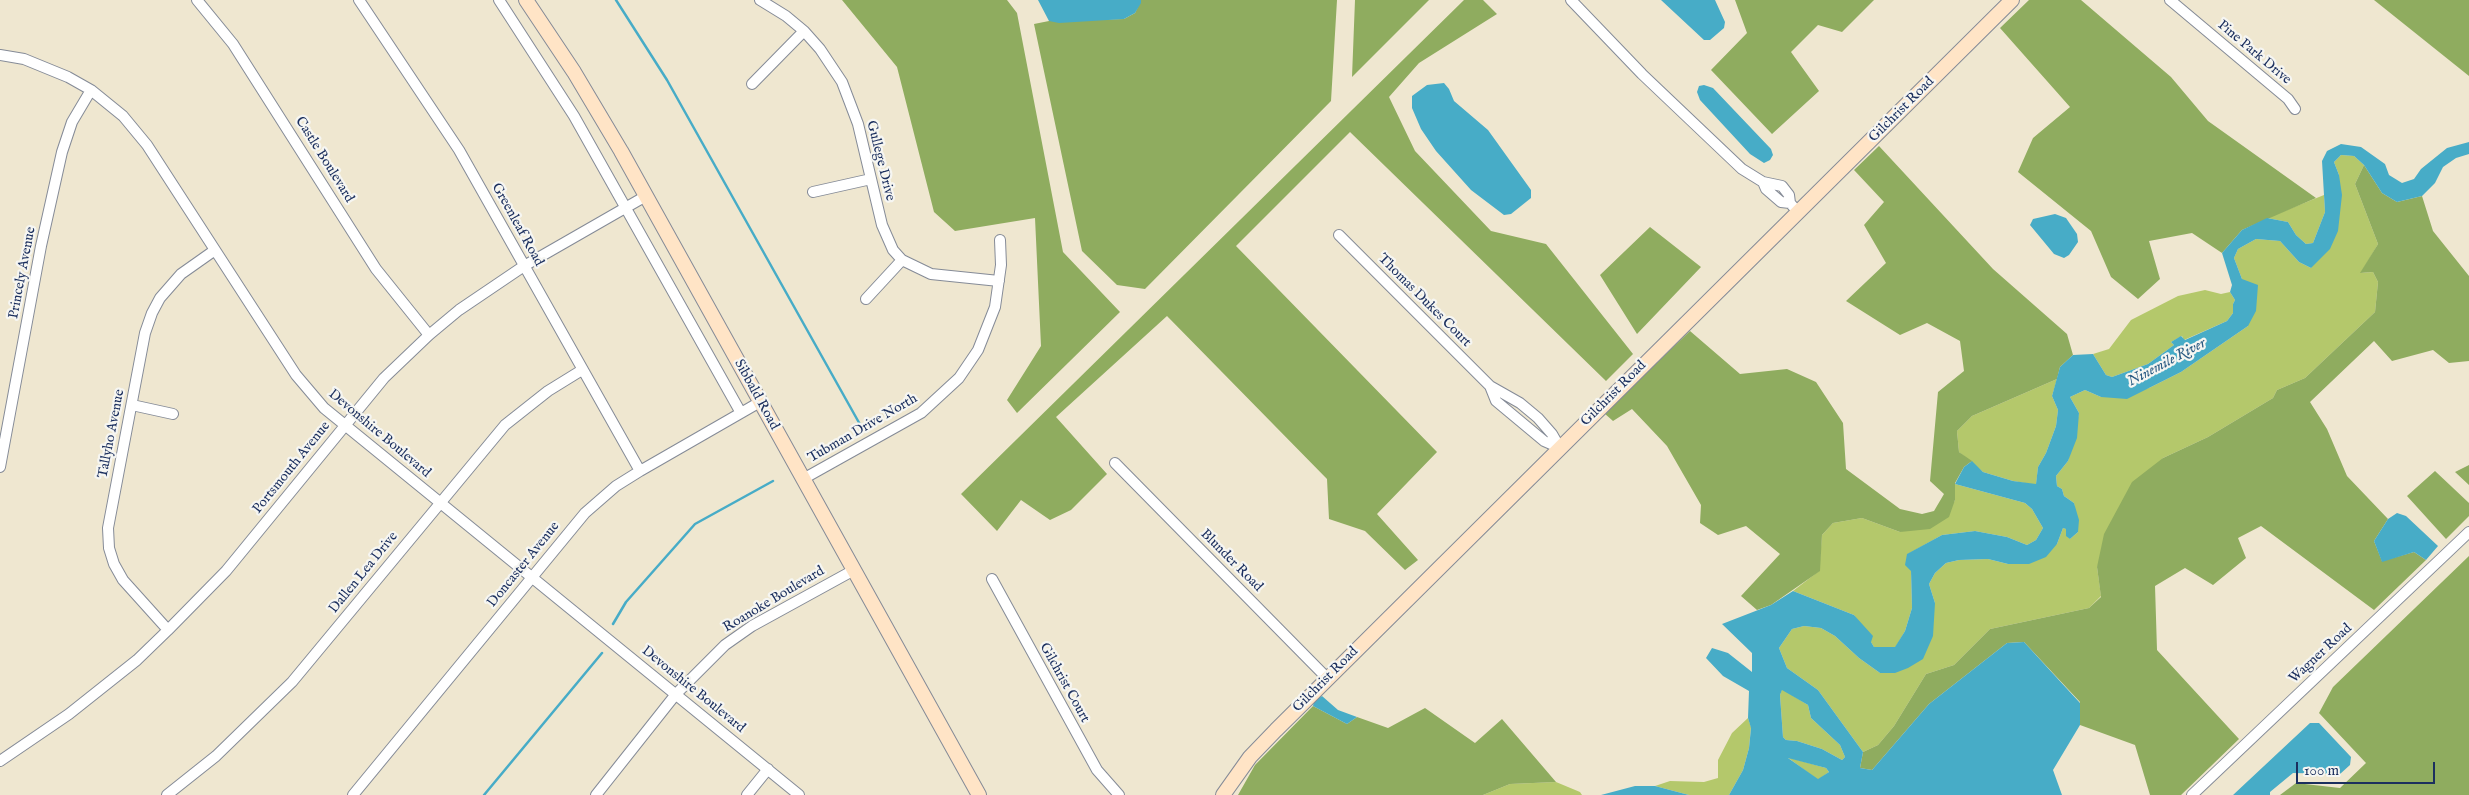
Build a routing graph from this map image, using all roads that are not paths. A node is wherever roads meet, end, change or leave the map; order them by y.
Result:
1 (197, 0) edge
2 (359, 0) edge
3 (499, 0) edge
4 (526, 0) edge
5 (760, 0) edge
6 (1571, 0) edge
7 (2012, 0) edge
8 (2170, 0) edge
9 (804, 31) junction
10 (0, 55) edge
11 (752, 84) dead end
12 (91, 90) junction
13 (2295, 109) dead end
14 (871, 179) junction
15 (813, 192) dead end
16 (646, 196) junction
17 (626, 208) junction
18 (1794, 208) junction
19 (1338, 235) dead end
20 (1000, 240) dead end
21 (215, 250) junction
22 (902, 260) junction
23 (524, 266) junction
24 (998, 281) junction
25 (866, 299) dead end
26 (429, 334) junction
27 (582, 370) junction
28 (760, 402) junction
29 (132, 405) junction
30 (741, 413) junction
31 (173, 414) dead end
32 (344, 425) junction
33 (1560, 448) junction
34 (1115, 463) dead end
35 (0, 467) edge
36 (640, 471) junction
37 (803, 479) junction
38 (439, 502) junction
39 (2469, 532) edge
40 (854, 570) junction
41 (532, 577) junction
42 (992, 579) dead end
43 (168, 630) junction
44 (1327, 678) junction
45 (676, 694) junction
46 (0, 761) edge
47 (768, 769) junction
48 (167, 795) edge
49 (353, 795) edge
50 (596, 795) edge
51 (748, 795) edge
52 (800, 795) edge
53 (979, 795) edge
54 (1119, 795) edge
55 (1223, 795) edge
56 (2192, 795) edge

1 - 26 street, Castle Boulevard
2 - 23 street, Greenleaf Road
3 - 17 street
4 - 16 street, Sibbald Road
5 - 9 street, Gullege Drive
6 - 18 street
7 - 18 street, Gilchrist Road
8 - 13 street, Pine Park Drive
9 - 11 street
9 - 14 street, Gullege Drive
10 - 12 street, Devonshire Boulevard
12 - 21 street, Devonshire Boulevard
12 - 35 street, Princely Avenue
14 - 15 street
14 - 22 street, Gullege Drive
16 - 17 street, Portsmouth Avenue
16 - 28 street, Sibbald Road
17 - 23 street, Portsmouth Avenue
17 - 30 street
18 - 33 street, Gilchrist Road
19 - 33 street, Thomas Dukes Court
20 - 24 street, Tubman Drive North
21 - 29 street, Tallyho Avenue
21 - 32 street, Devonshire Boulevard
22 - 24 street, Gullege Drive
22 - 25 street
23 - 26 street, Portsmouth Avenue
23 - 27 street, Greenleaf Road
24 - 37 street, Tubman Drive North
26 - 32 street, Portsmouth Avenue
27 - 36 street, Greenleaf Road
27 - 38 street, Dallen Lea Drive
28 - 30 street, Doncaster Avenue
28 - 37 street, Sibbald Road
29 - 31 street
29 - 43 street, Tallyho Avenue
30 - 36 street, Doncaster Avenue
32 - 38 street, Devonshire Boulevard
32 - 43 street, Portsmouth Avenue
33 - 44 street, Gilchrist Road
34 - 44 street, Blunder Road
36 - 41 street, Doncaster Avenue
37 - 40 street, Sibbald Road
38 - 41 street, Devonshire Boulevard
38 - 48 street, Dallen Lea Drive
39 - 56 street, Wagner Road
40 - 45 street, Roanoke Boulevard
40 - 53 street, Sibbald Road
41 - 45 street, Devonshire Boulevard
41 - 49 street, Doncaster Avenue
42 - 54 street, Gilchrist Court
43 - 46 street, Portsmouth Avenue
44 - 55 street, Gilchrist Road
45 - 47 street, Devonshire Boulevard
45 - 50 street, Roanoke Boulevard
47 - 51 street
47 - 52 street, Devonshire Boulevard

